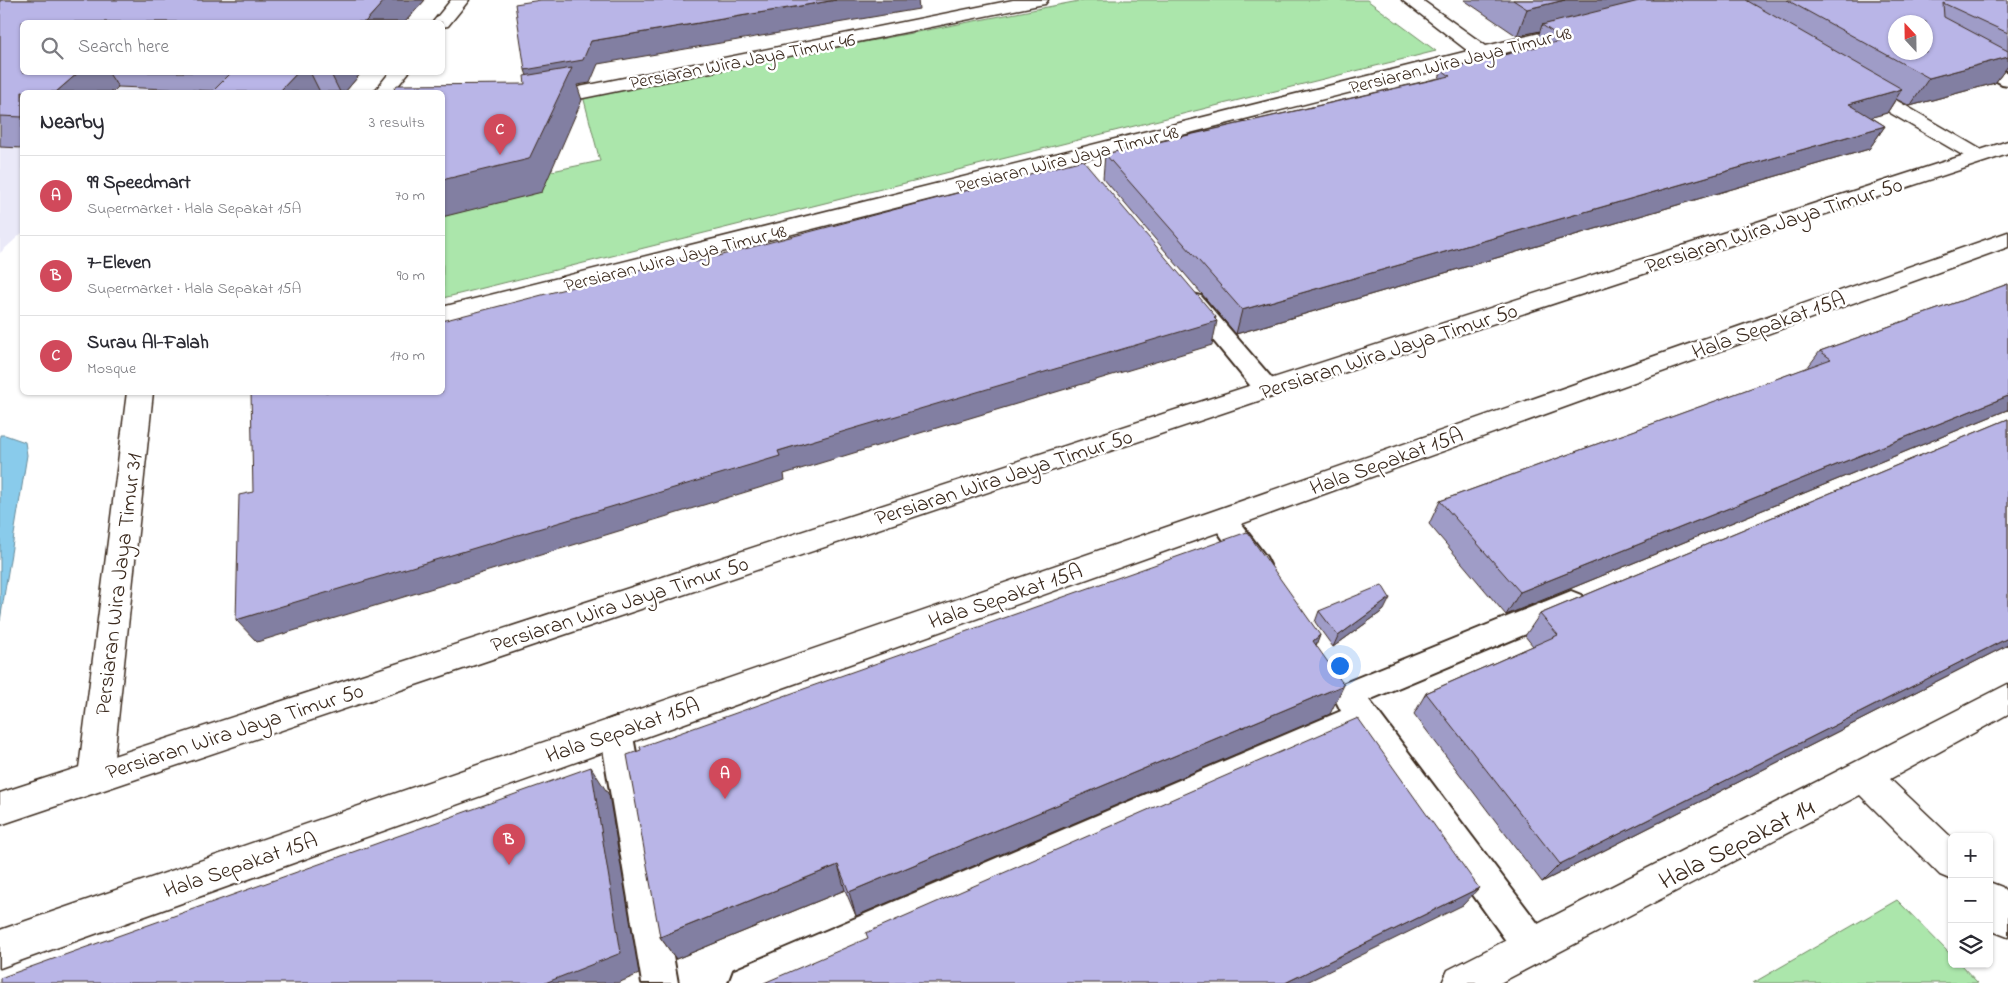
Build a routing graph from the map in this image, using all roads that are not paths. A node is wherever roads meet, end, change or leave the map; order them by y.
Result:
1 (460, 0) edge
2 (1039, 0) edge
3 (1411, 0) edge
4 (444, 20) edge
5 (1588, 26) edge
6 (1933, 40) edge
7 (1483, 53) junction
8 (397, 75) edge
9 (1844, 78) edge
10 (2008, 80) edge
11 (385, 90) edge
12 (531, 101) edge
13 (2008, 147) edge
14 (1978, 156) junction
15 (2008, 238) edge
16 (1179, 284) edge
17 (445, 314) edge
18 (1267, 389) junction
19 (140, 395) edge
20 (1223, 519) junction
21 (1274, 591) edge
22 (1596, 593) edge
23 (1347, 694) junction
24 (2008, 698) edge
25 (616, 732) junction
26 (95, 776) junction
27 (1864, 776) junction
28 (0, 809) edge
29 (1948, 859) edge
30 (1993, 904) edge
31 (2008, 919) edge
32 (1532, 946) junction
33 (0, 949) edge
34 (660, 983) edge
35 (747, 983) edge
36 (1461, 983) edge

1 - 4 street
2 - 12 street, Persiaran Wira Jaya Timur 46
3 - 7 street
5 - 7 street, Persiaran Wira Jaya Timur 48
6 - 10 lane
7 - 17 street, Persiaran Wira Jaya Timur 48
8 - 11 street
9 - 14 street
13 - 14 street, Persiaran Wira Jaya Timur 50
14 - 18 street, Persiaran Wira Jaya Timur 50
15 - 20 street, Hala Sepakat 15A
16 - 18 lane
18 - 26 street, Persiaran Wira Jaya Timur 50
19 - 26 street, Persiaran Wira Jaya Timur 31
20 - 21 lane
20 - 25 street, Hala Sepakat 15A
22 - 23 lane
23 - 32 lane
23 - 35 lane
24 - 27 street, Hala Sepakat 14
25 - 33 street, Hala Sepakat 15A
25 - 34 lane
26 - 28 street, Persiaran Wira Jaya Timur 50
27 - 29 street
27 - 32 street, Hala Sepakat 14
30 - 31 street
32 - 36 street, Hala Sepakat 14

